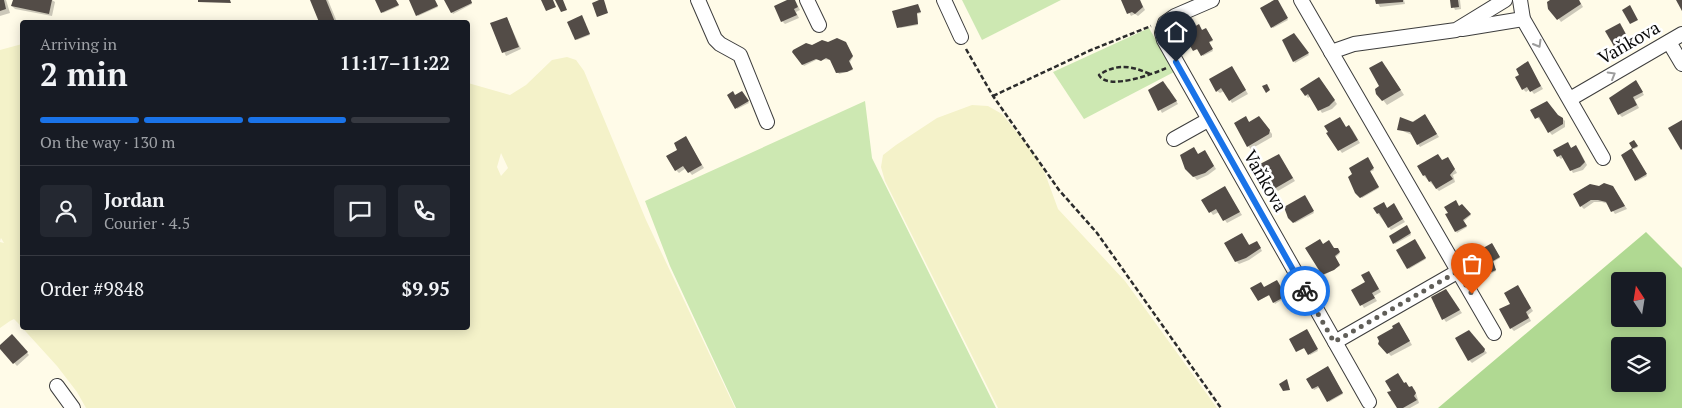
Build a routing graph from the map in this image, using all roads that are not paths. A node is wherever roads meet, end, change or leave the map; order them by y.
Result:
1 (698, 0) edge
2 (807, 0) edge
3 (944, 0) edge
4 (1212, 0) edge
5 (1301, 0) edge
6 (1505, 0) edge
7 (1520, 0) edge
8 (1523, 19) junction
9 (819, 25) dead end
10 (1456, 30) junction
11 (1682, 34) edge
12 (961, 37) road end
13 (1669, 42) junction
14 (1331, 52) junction
15 (1682, 64) edge
16 (1570, 99) junction
17 (1208, 120) junction
18 (767, 122) dead end
19 (1174, 139) dead end
20 (1603, 158) dead end
21 (1457, 272) junction
22 (1494, 333) dead end
23 (1334, 342) junction
24 (57, 386) dead end
25 (1369, 402) dead end
26 (69, 407) edge

1 - 18 street
2 - 9 street
3 - 12 street
4 - 17 street, Vaňkova
5 - 14 street
6 - 10 street
7 - 8 street
8 - 10 street
8 -> 16 street
10 - 14 street
11 - 13 street, Vaňkova
13 - 15 street
16 -> 13 street, Vaňkova
14 - 21 street
16 - 20 street
17 - 19 street
17 - 23 street, Vaňkova
21 - 22 street
21 - 23 street
23 - 25 street, Vaňkova
24 - 26 street

